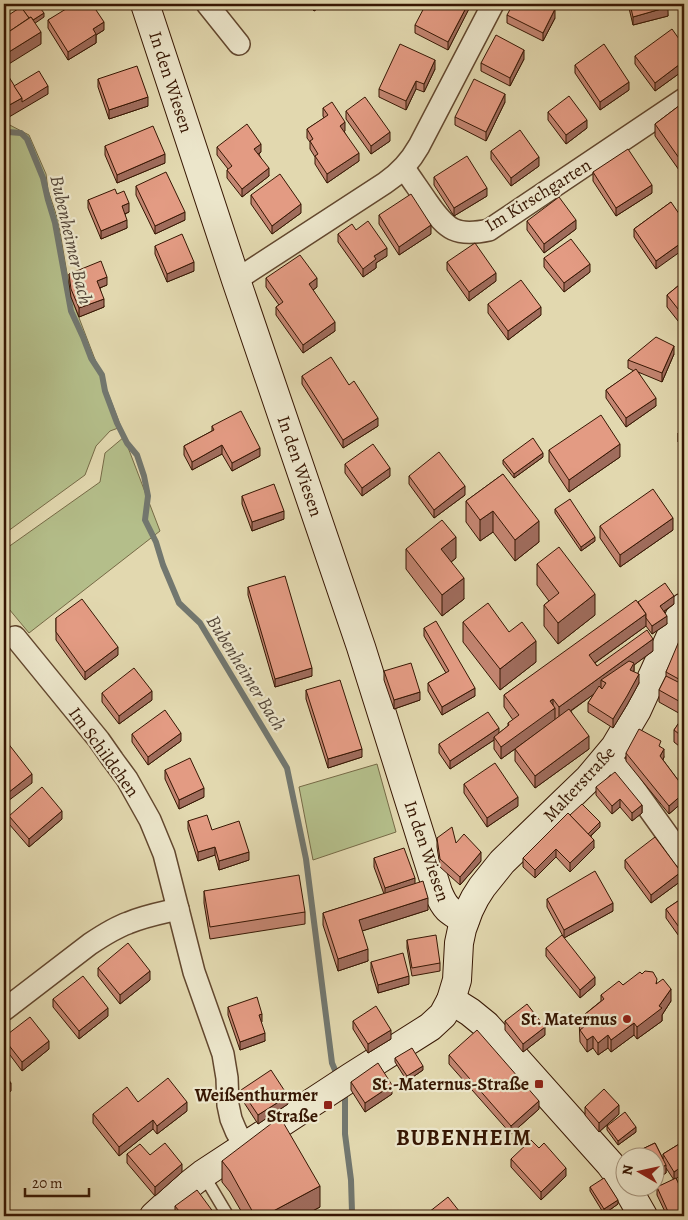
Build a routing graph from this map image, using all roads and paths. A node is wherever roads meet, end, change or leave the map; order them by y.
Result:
1 (145, 4) edge
2 (207, 4) edge
3 (493, 4) edge
4 (239, 44) dead end
5 (684, 99) edge
6 (404, 168) junction
7 (236, 280) junction
8 (684, 607) edge
9 (15, 637) dead end
10 (608, 757) junction
11 (684, 858) edge
12 (178, 909) junction
13 (465, 920) junction
14 (451, 1000) junction
15 (4, 1010) edge
16 (244, 1147) junction
17 (616, 1173) edge
18 (203, 1174) junction
19 (632, 1198) edge
20 (154, 1216) edge
21 (228, 1216) edge
22 (643, 1216) edge

1 - 7 street, In den Wiesen
2 - 4 street
3 - 6 street
5 - 6 street, Im Kirschgarten
6 - 7 street
7 - 13 street, In den Wiesen
8 - 10 street, Malterstraße
9 - 12 street, Im Schildchen
10 - 11 street
10 - 13 street, Malterstraße
12 - 15 street
12 - 16 street, Im Schildchen
13 - 14 street
14 - 16 street
14 - 17 street
16 - 18 street
18 - 20 street
18 - 21 lane
19 - 22 street

